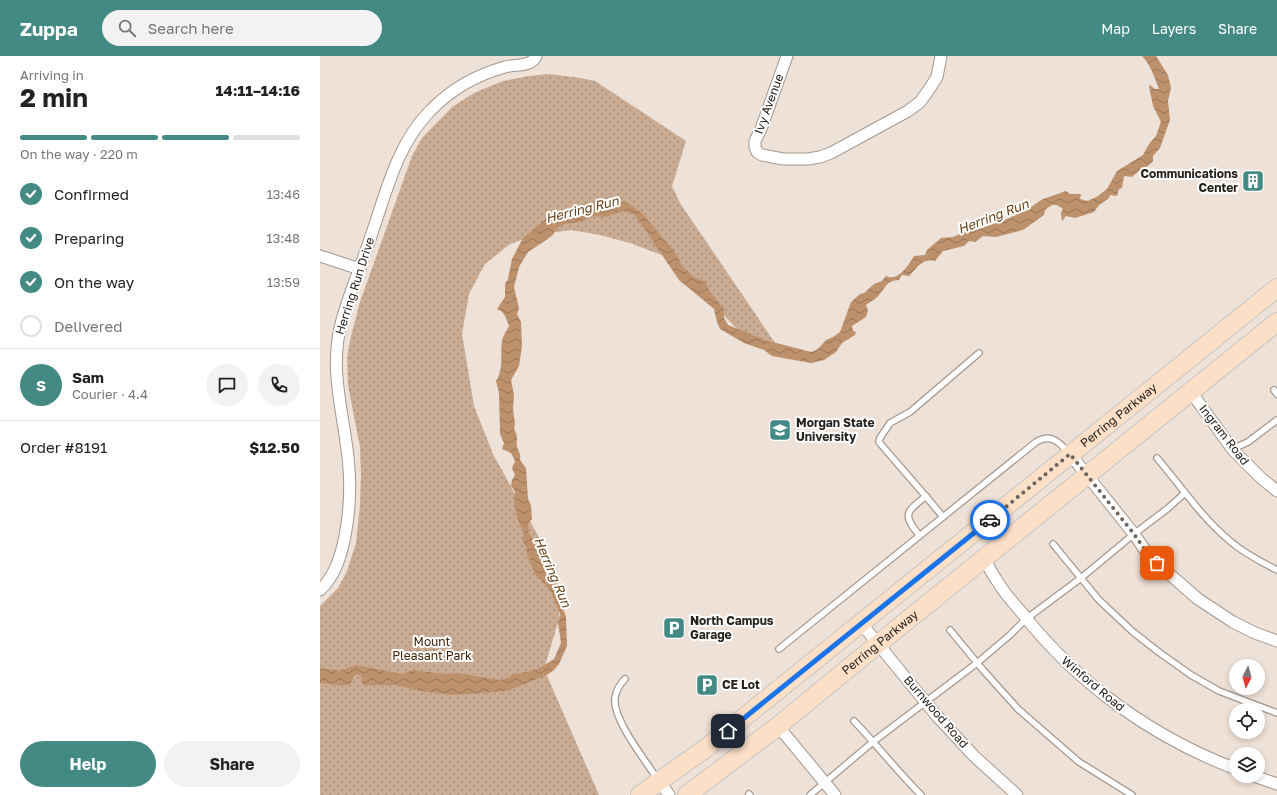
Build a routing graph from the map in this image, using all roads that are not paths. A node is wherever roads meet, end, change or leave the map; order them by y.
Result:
1 (536, 56) edge
2 (787, 56) edge
3 (941, 56) edge
4 (320, 256) edge
5 (360, 269) junction
6 (1276, 289) edge
7 (1277, 322) edge
8 (979, 353) dead end
9 (1191, 392) junction
10 (1277, 420) edge
11 (1233, 450) junction
12 (1070, 454) junction
13 (1157, 458) dead end
14 (1086, 475) junction
15 (1277, 491) edge
16 (1185, 493) junction
17 (926, 496) junction
18 (943, 517) junction
19 (1134, 534) junction
20 (919, 535) junction
21 (1053, 544) dead end
22 (984, 558) junction
23 (1277, 570) edge
24 (1081, 578) junction
25 (320, 590) edge
26 (1026, 619) junction
27 (861, 623) junction
28 (950, 630) dead end
29 (1277, 641) edge
30 (878, 644) junction
31 (779, 649) dead end
32 (977, 663) junction
33 (625, 679) dead end
34 (925, 702) junction
35 (1277, 713) edge
36 (854, 721) dead end
37 (778, 726) junction
38 (874, 741) junction
39 (1229, 766) edge
40 (1265, 780) edge
41 (824, 783) junction
42 (1277, 784) edge
43 (664, 789) edge
44 (640, 795) edge
45 (687, 795) edge
46 (810, 795) edge
47 (835, 795) edge
48 (921, 795) edge
49 (1017, 795) edge
50 (1132, 795) edge

1 - 5 street, Herring Run Drive
2 - 3 street, Ivy Avenue
4 - 5 street
5 - 25 street, Herring Run Drive
6 - 12 main road, Perring Parkway
7 - 9 main road, Perring Parkway
8 - 17 lane
9 - 11 street, Ingram Road
9 - 14 main road, Perring Parkway
10 - 11 lane
11 - 15 street, Ingram Road
12 - 14 street
12 - 18 lane
12 - 27 main road, Perring Parkway
13 - 16 lane
14 - 19 street
14 - 22 main road, Perring Parkway
16 - 19 lane
16 - 23 lane
17 - 18 lane
17 - 20 lane
18 - 20 lane
19 - 24 lane
19 - 29 street
20 - 31 lane
21 - 24 lane
22 - 26 street, Winford Road
22 - 30 main road, Perring Parkway
24 - 26 lane
24 - 35 lane
26 - 32 lane
26 - 39 street, Winford Road
27 - 30 street, Burnwood Road
27 - 43 main road, Perring Parkway
28 - 32 lane
30 - 34 street, Burnwood Road
30 - 37 main road, Perring Parkway
32 - 34 lane
32 - 50 lane
33 - 43 lane
34 - 38 lane
34 - 49 street, Burnwood Road
36 - 38 lane
37 - 41 street
37 - 45 main road, Perring Parkway
38 - 41 lane
38 - 48 lane
40 - 42 street
41 - 46 lane
41 - 47 street
43 - 44 main road, Perring Parkway

